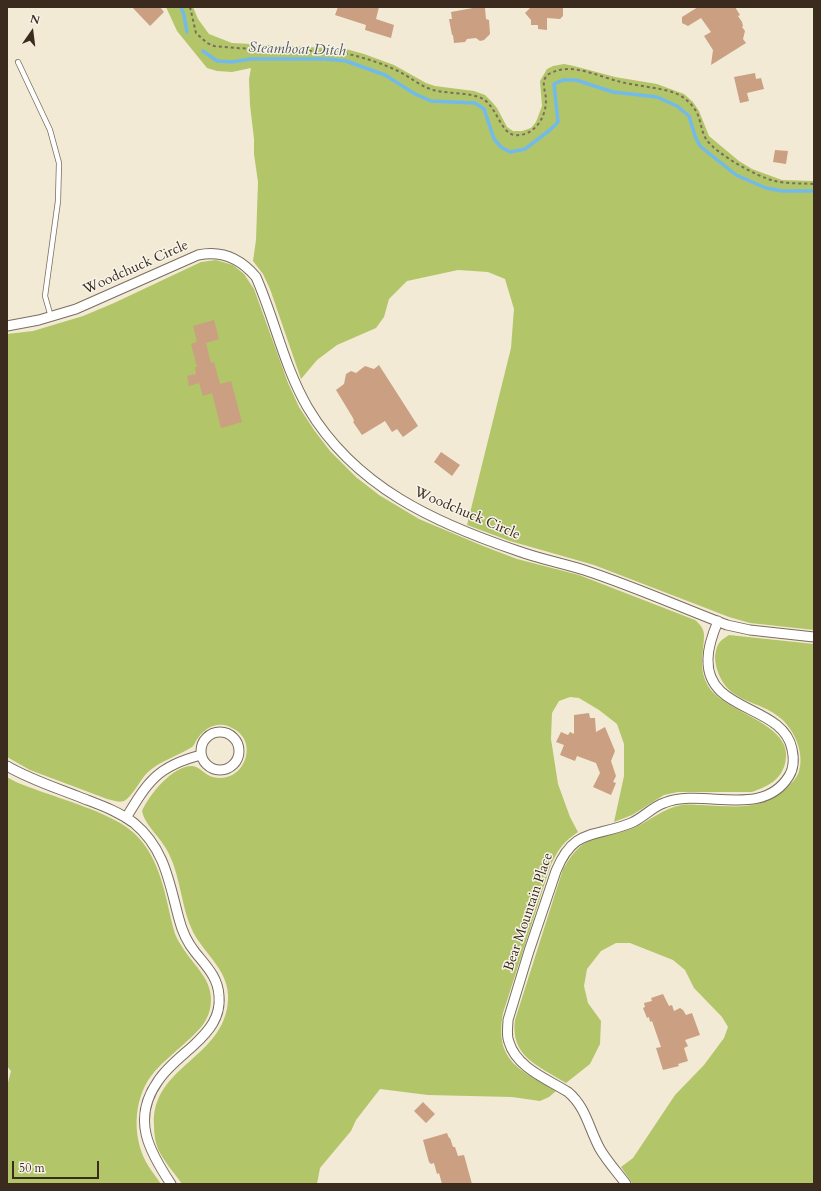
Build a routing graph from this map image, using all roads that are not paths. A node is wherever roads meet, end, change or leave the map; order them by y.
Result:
1 (18, 62) dead end
2 (50, 317) junction
3 (7, 326) edge
4 (718, 621) junction
5 (814, 637) edge
6 (201, 755) junction
7 (7, 766) edge
8 (126, 818) junction
9 (171, 1184) edge
10 (626, 1184) edge

1 - 2 lane
2 - 3 street, Woodchuck Circle
2 - 4 street, Woodchuck Circle
4 - 5 street, Woodchuck Circle
4 - 10 street, Bear Mountain Place
6 - 6 street
6 - 8 street
7 - 8 street
8 - 9 street

